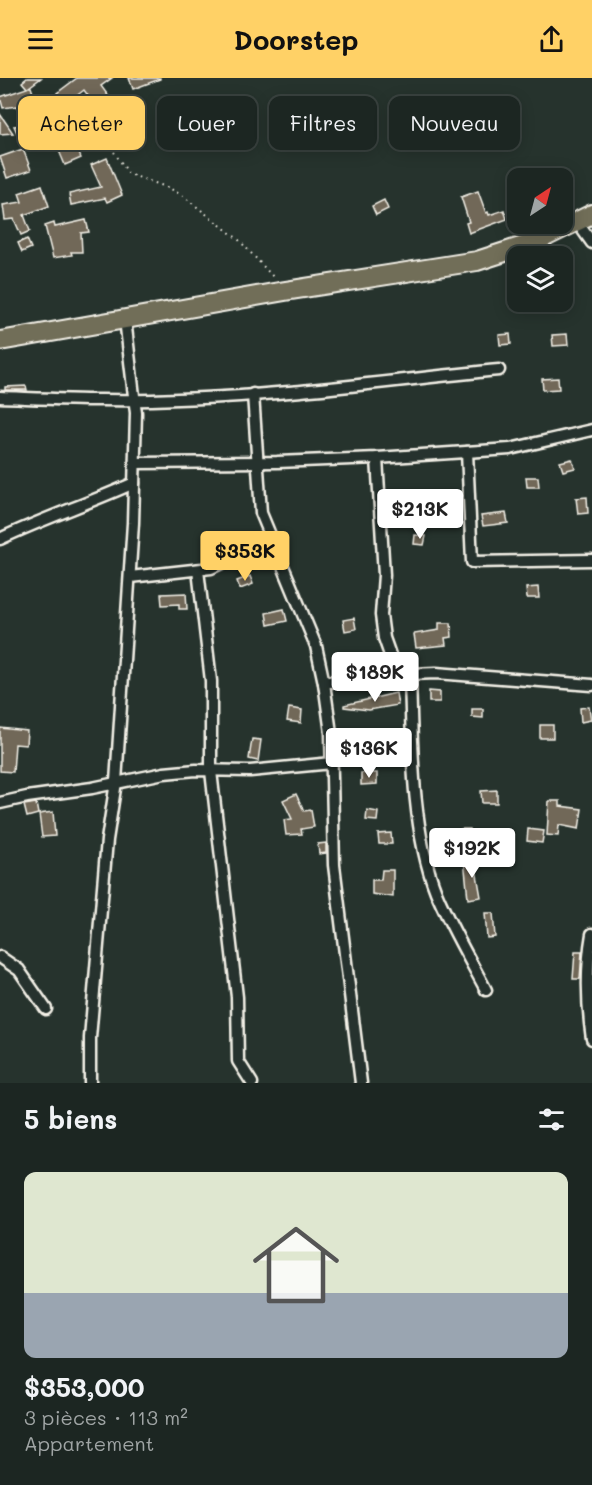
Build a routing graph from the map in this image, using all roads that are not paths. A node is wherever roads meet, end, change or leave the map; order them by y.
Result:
1 (585, 218) edge
2 (592, 243) edge
3 (125, 319) junction
4 (0, 341) edge
5 (500, 370) dead end
6 (253, 394) junction
7 (0, 397) edge
8 (134, 400) junction
9 (592, 430) edge
10 (467, 452) junction
11 (377, 458) junction
12 (257, 462) junction
13 (135, 463) junction
14 (134, 483) junction
15 (0, 539) edge
16 (274, 547) junction
17 (592, 560) edge
18 (198, 570) junction
19 (130, 577) junction
20 (410, 674) junction
21 (397, 675) junction
22 (324, 683) junction
23 (592, 685) edge
24 (332, 763) junction
25 (211, 771) junction
26 (116, 782) junction
27 (0, 803) edge
28 (592, 934) edge
29 (0, 957) edge
30 (486, 990) dead end
31 (46, 1009) dead end
32 (592, 1039) edge
33 (90, 1083) edge
34 (252, 1083) edge
35 (361, 1083) edge

1 - 2 street
1 - 3 highway
3 - 4 highway
3 - 8 street
5 - 6 street
6 - 8 street
6 - 12 street
7 - 8 street
8 - 13 street
9 - 10 street
10 - 11 street
10 - 17 street
11 - 12 street
11 - 21 street
12 - 13 street
12 - 16 street
13 - 14 street
14 - 15 street
14 - 19 street
16 - 18 street
16 - 22 street
18 - 19 street
18 - 25 street
19 - 26 street
20 - 21 street
20 - 23 street
20 - 30 street
21 - 22 street
22 - 24 street
24 - 25 street
24 - 35 street
25 - 26 street
25 - 34 street
26 - 27 street
26 - 33 street
28 - 32 street
29 - 31 street

